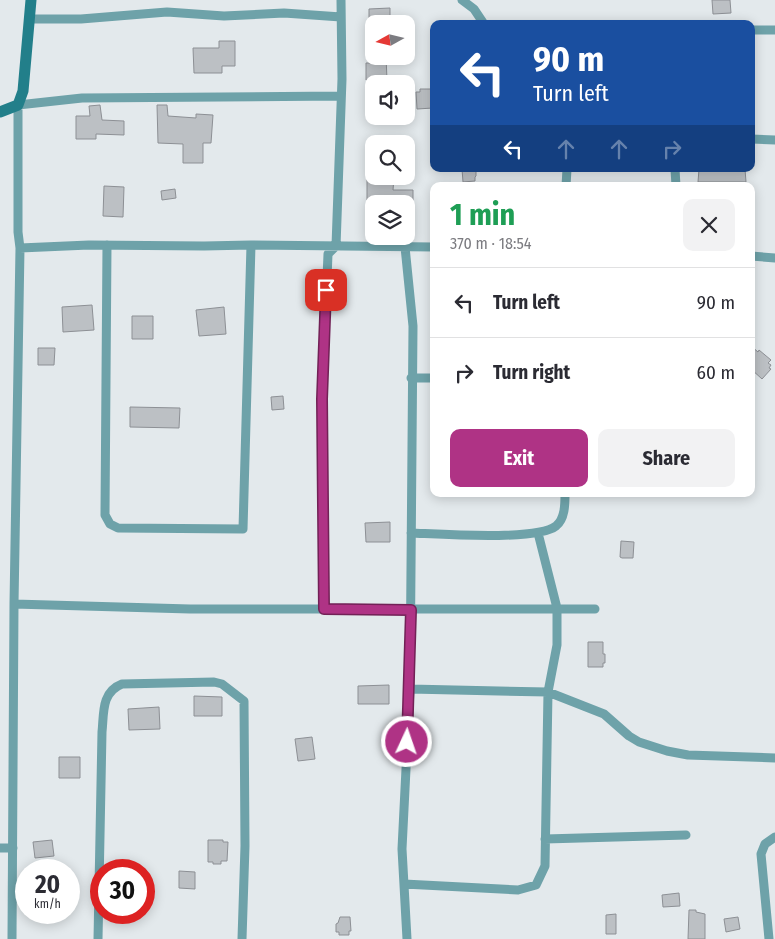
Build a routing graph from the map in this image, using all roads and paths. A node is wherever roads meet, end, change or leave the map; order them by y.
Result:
1 (31, 0) edge
2 (341, 0) edge
3 (462, 0) edge
4 (341, 17) junction
5 (30, 19) junction
6 (481, 20) edge
7 (755, 30) edge
8 (775, 30) edge
9 (340, 96) junction
10 (18, 105) junction
11 (0, 112) edge
12 (755, 139) edge
13 (775, 140) edge
14 (107, 245) junction
15 (251, 245) junction
16 (336, 246) junction
17 (405, 247) junction
18 (430, 247) edge
19 (20, 248) junction
20 (755, 256) edge
21 (775, 258) edge
22 (411, 378) junction
23 (430, 378) edge
24 (565, 497) edge
25 (538, 533) junction
26 (411, 534) junction
27 (14, 604) junction
28 (556, 608) junction
29 (324, 609) junction
30 (595, 609) dead end
31 (411, 610) junction
32 (410, 689) junction
33 (548, 692) junction
34 (775, 758) edge
35 (686, 836) dead end
36 (775, 837) edge
37 (546, 840) junction
38 (0, 848) edge
39 (13, 848) junction
40 (404, 884) junction
41 (12, 939) edge
42 (98, 939) edge
43 (242, 939) edge
44 (407, 939) edge
45 (769, 939) edge

1 - 5 street
2 - 4 street
3 - 6 street
4 - 5 street
4 - 9 street
5 - 10 street
7 - 8 street
9 - 10 street
9 - 16 street
10 - 11 street
10 - 19 street
12 - 13 street
14 - 15 street
14 - 15 street
14 - 19 street
15 - 16 street
16 - 17 street
16 - 29 street
17 - 18 street
17 - 22 street
19 - 27 street
20 - 21 street
22 - 23 street
22 - 26 street
24 - 25 street
25 - 26 street
25 - 28 street
26 - 31 street
27 - 29 street
27 - 39 street
28 - 30 street
28 - 31 street
28 - 33 street
29 - 31 street
31 - 32 street
32 - 33 street
32 - 40 street
33 - 34 street
33 - 37 street
35 - 37 street
36 - 45 street
37 - 40 street
38 - 39 street
39 - 41 street
40 - 44 street
42 - 43 street

